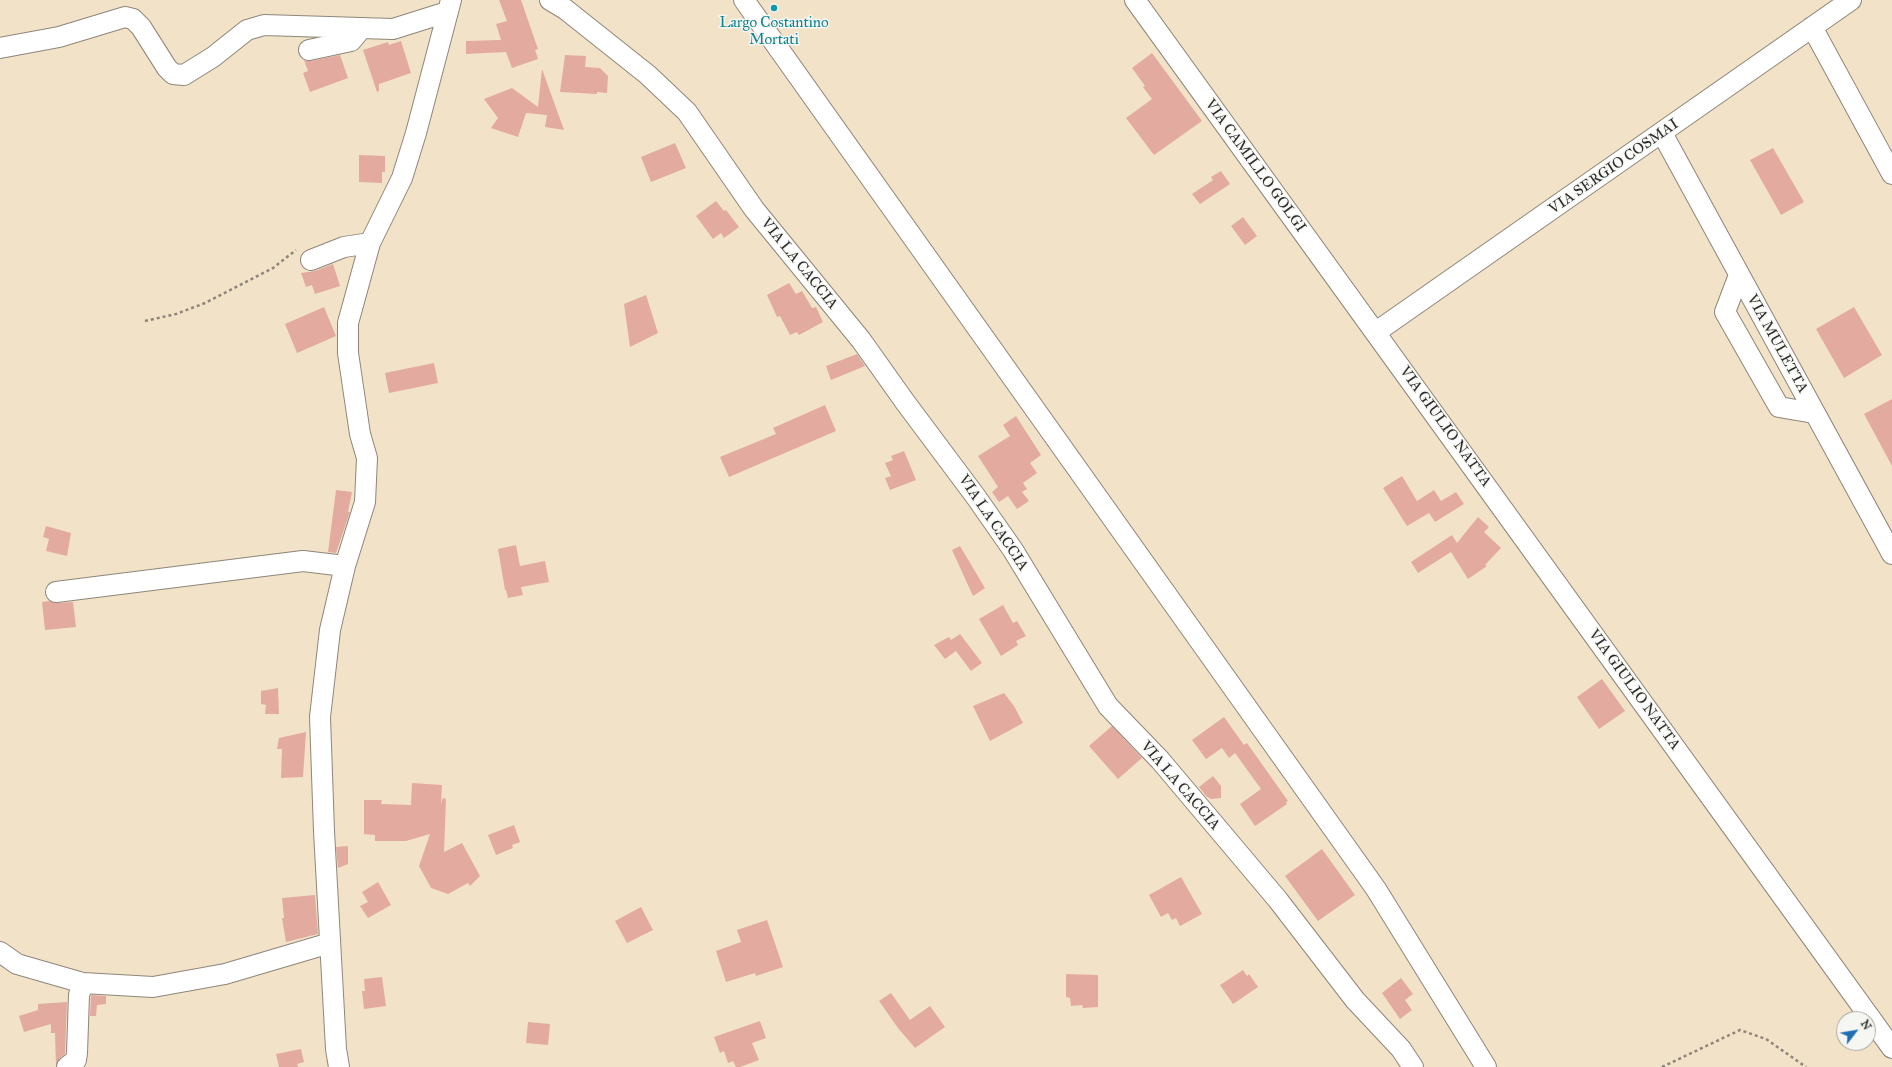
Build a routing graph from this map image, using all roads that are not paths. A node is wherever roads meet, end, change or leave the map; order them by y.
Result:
1 (550, 0) edge
2 (744, 0) edge
3 (1135, 0) edge
4 (1851, 0) edge
5 (449, 6) edge
6 (1812, 27) junction
7 (361, 29) junction
8 (0, 48) edge
9 (309, 50) dead end
10 (1662, 133) junction
11 (1892, 174) edge
12 (370, 243) junction
13 (305, 254) road end
14 (1739, 275) junction
15 (1376, 332) junction
16 (1814, 413) junction
17 (1892, 554) edge
18 (345, 566) junction
19 (56, 592) dead end
20 (330, 943) junction
21 (0, 952) edge
22 (83, 983) junction
23 (1892, 1048) edge
24 (67, 1067) edge
25 (338, 1067) edge
26 (1413, 1067) edge
27 (1486, 1067) edge

1 - 26 street, VIA LA CACCIA
2 - 27 street
3 - 15 street, VIA CAMILLO GOLGI
4 - 6 street, VIA SERGIO COSMAI
5 - 7 street
5 - 12 street
6 - 10 street, VIA SERGIO COSMAI
6 - 11 street
7 - 8 street
7 - 9 street
10 - 14 street, VIA MULETTA
10 - 15 street, VIA SERGIO COSMAI
12 - 13 street
12 - 18 street
14 - 16 street, VIA MULETTA
14 - 16 street
15 - 23 street, VIA GIULIO NATTA
16 - 17 street, VIA MULETTA
18 - 19 street
18 - 20 street
20 - 22 street
20 - 25 street
21 - 22 street
22 - 24 street

